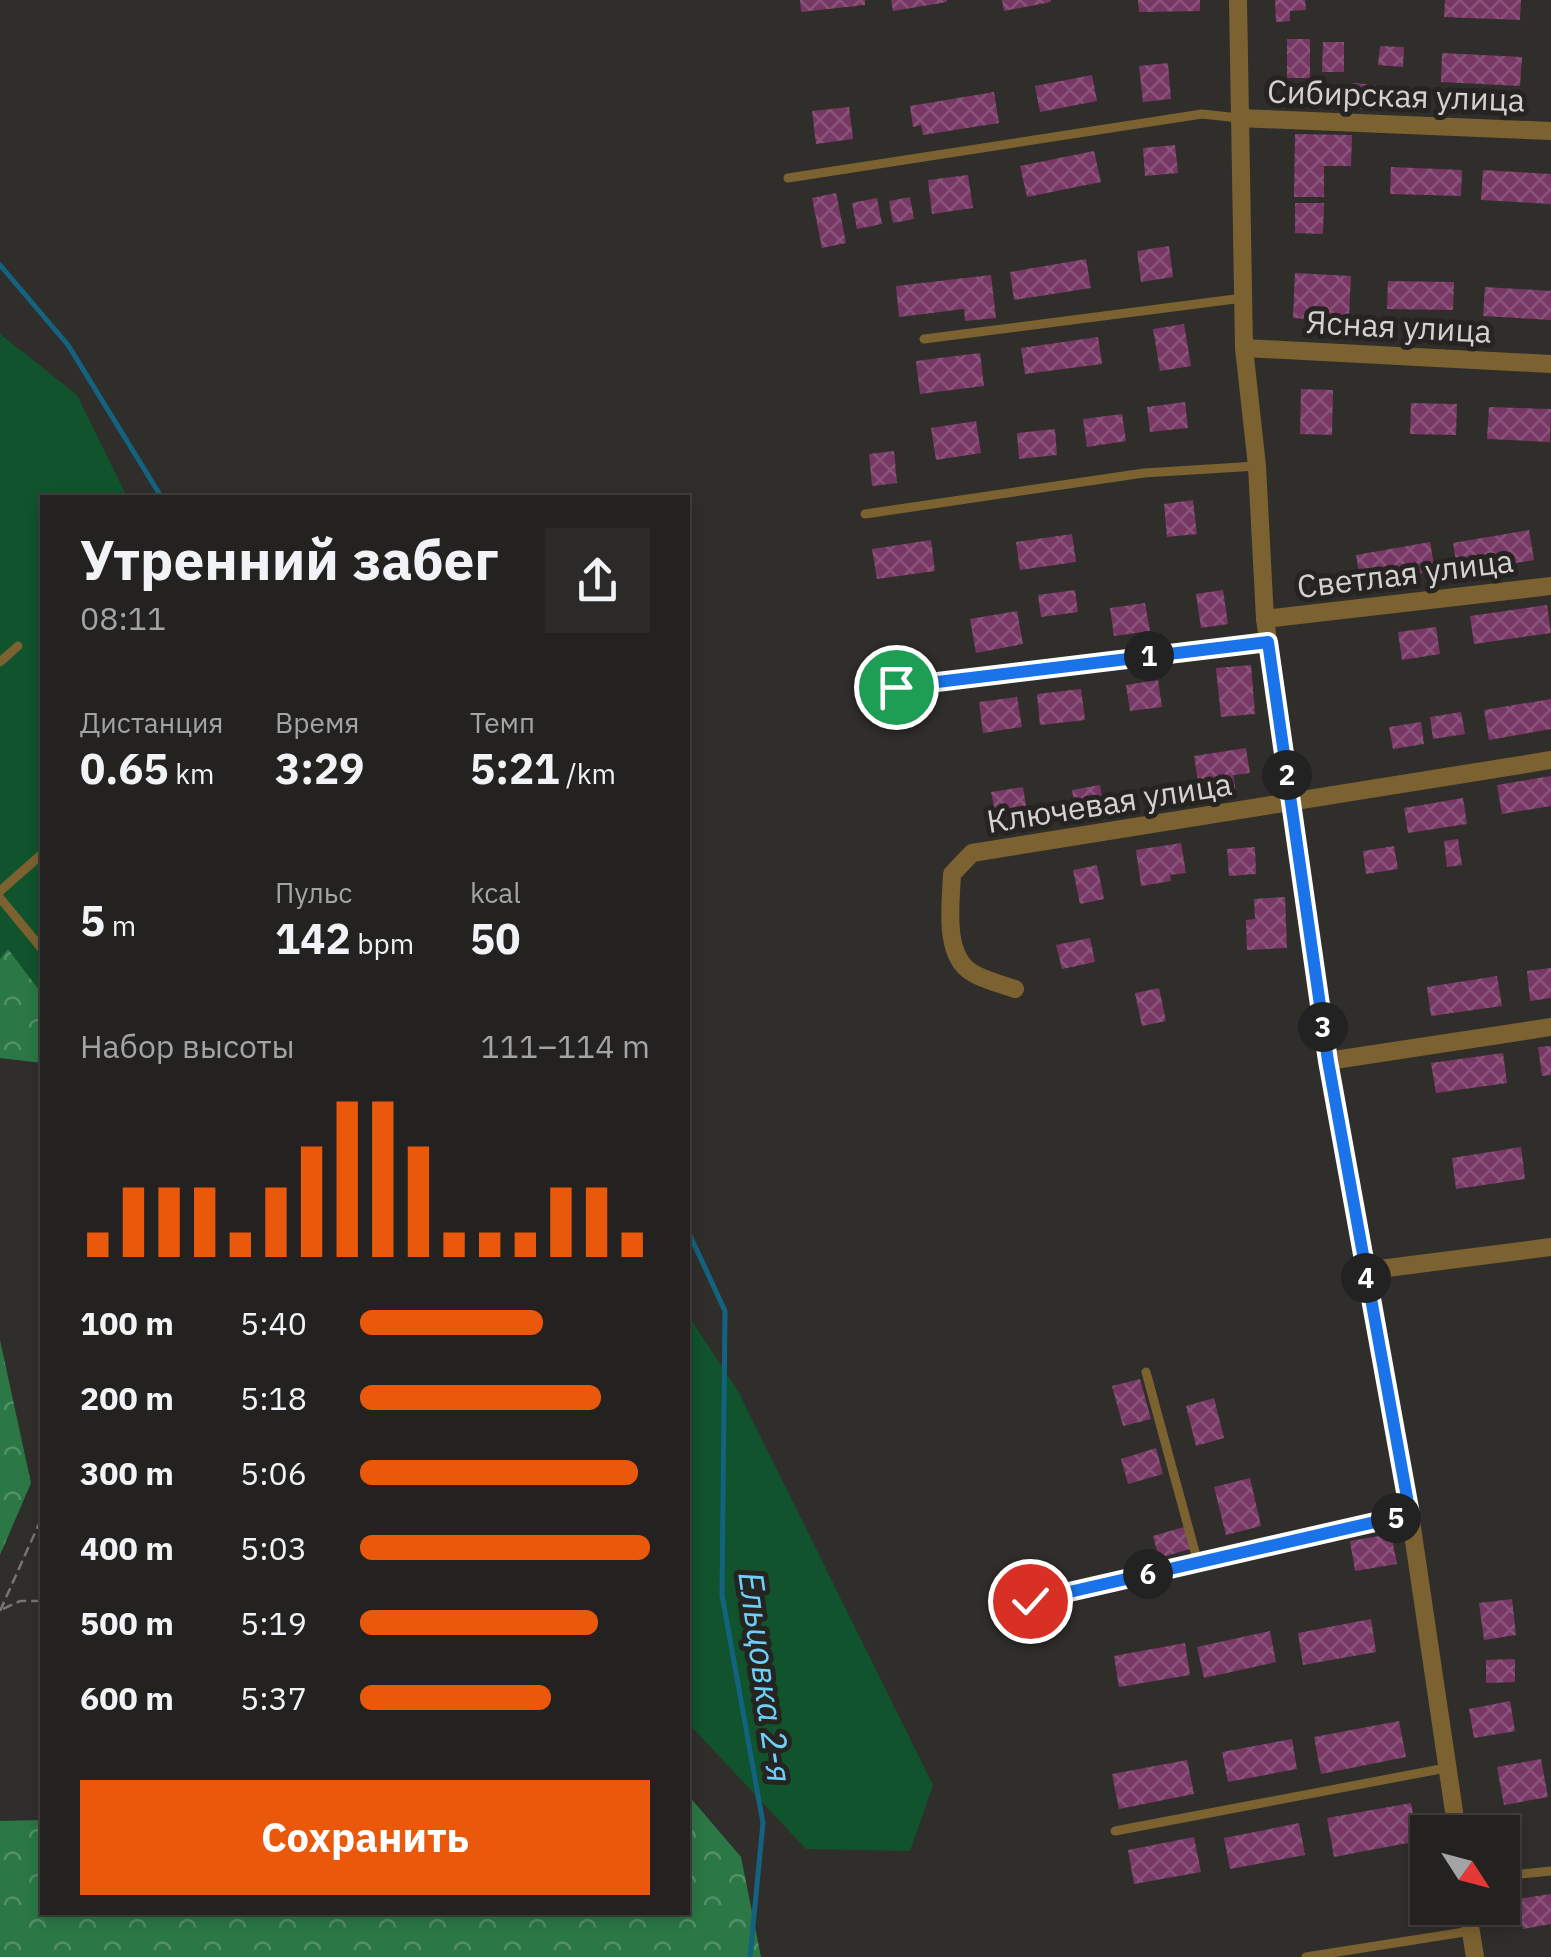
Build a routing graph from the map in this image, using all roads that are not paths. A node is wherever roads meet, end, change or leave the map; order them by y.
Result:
1 (1238, 0) edge
2 (1239, 118) junction
3 (1551, 132) edge
4 (788, 178) dead end
5 (1243, 298) junction
6 (924, 339) dead end
7 (1244, 348) junction
8 (1551, 364) edge
9 (1257, 466) junction
10 (865, 514) dead end
11 (1551, 586) edge
12 (1265, 619) junction
13 (1268, 642) junction
14 (18, 646) dead end
15 (0, 662) edge
16 (896, 687) dead end
17 (1551, 760) edge
18 (1291, 802) junction
19 (40, 856) edge
20 (1, 899) edge
21 (40, 947) edge
22 (1015, 989) dead end
23 (1551, 1026) edge
24 (1328, 1061) junction
25 (1551, 1247) edge
26 (1364, 1270) junction
27 (1146, 1372) dead end
28 (1410, 1514) junction
29 (1198, 1563) junction
30 (1030, 1601) dead end
31 (1449, 1768) junction
32 (1454, 1815) edge
33 (1115, 1830) dead end
34 (1551, 1871) edge
35 (1520, 1874) edge
36 (1470, 1925) edge
37 (1471, 1931) junction
38 (1306, 1957) edge
39 (1475, 1957) edge

1 - 2 street
2 - 3 street, Сибирская улица
2 - 4 lane
2 - 5 street
5 - 6 lane
5 - 7 street
7 - 8 street, Ясная улица
7 - 9 street
9 - 10 lane
9 - 12 street
11 - 12 street, Светлая улица
12 - 13 street
13 - 16 lane
13 - 18 street
14 - 15 lane
17 - 18 street, Ключевая улица
18 - 22 street, Ключевая улица
18 - 24 street
19 - 20 lane
20 - 21 lane
23 - 24 street
24 - 26 street
25 - 26 street
26 - 28 street
27 - 29 lane
28 - 29 lane
28 - 31 street
29 - 30 lane
31 - 32 street
31 - 33 lane
34 - 35 lane
36 - 37 street
37 - 38 lane
37 - 39 street

